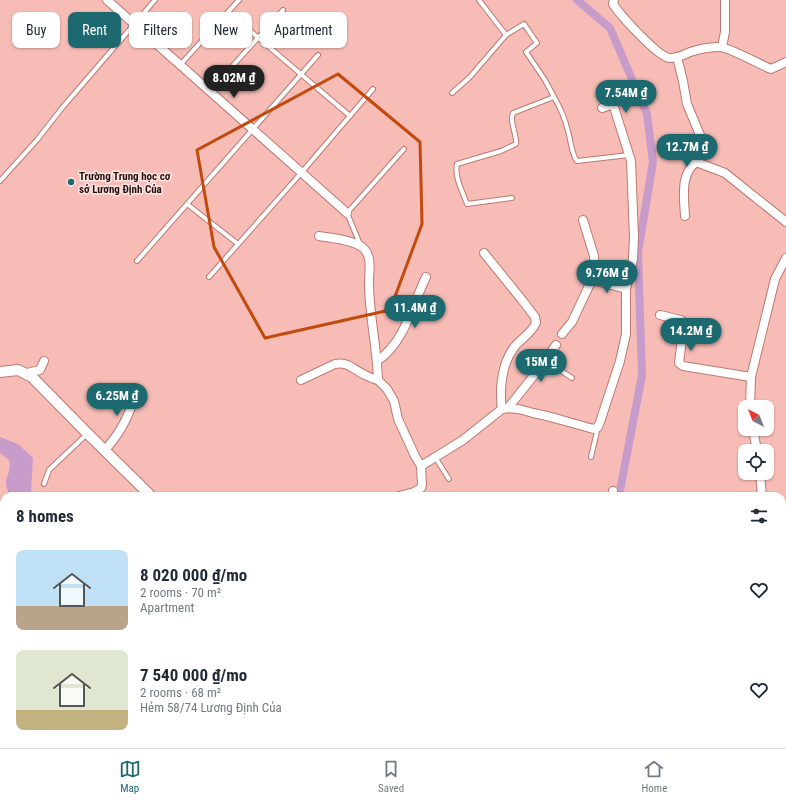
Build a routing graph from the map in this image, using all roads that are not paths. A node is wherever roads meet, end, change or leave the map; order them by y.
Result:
1 (108, 0) edge
2 (155, 0) edge
3 (239, 0) edge
4 (479, 0) edge
5 (614, 0) edge
6 (725, 0) edge
7 (283, 10) dead end
8 (144, 12) edge
9 (228, 12) edge
10 (129, 19) edge
11 (129, 30) edge
12 (252, 32) edge
13 (506, 35) junction
14 (258, 37) junction
15 (200, 43) edge
16 (722, 47) junction
17 (161, 48) edge
18 (318, 55) dead end
19 (677, 57) junction
20 (786, 62) edge
21 (180, 65) junction
22 (301, 74) junction
23 (373, 90) dead end
24 (210, 91) junction
25 (452, 93) dead end
26 (554, 96) junction
27 (602, 108) dead end
28 (350, 116) junction
29 (253, 129) junction
30 (404, 149) dead end
31 (629, 154) junction
32 (696, 162) junction
33 (302, 172) junction
34 (0, 181) edge
35 (512, 198) dead end
36 (187, 204) junction
37 (347, 213) junction
38 (685, 216) dead end
39 (584, 220) dead end
40 (786, 222) edge
41 (320, 236) dead end
42 (238, 244) junction
43 (360, 244) junction
44 (484, 253) dead end
45 (786, 258) edge
46 (137, 261) dead end
47 (209, 277) dead end
48 (426, 277) dead end
49 (593, 280) junction
50 (626, 290) junction
51 (660, 315) dead end
52 (562, 334) dead end
53 (556, 345) dead end
54 (545, 360) junction
55 (44, 361) dead end
56 (377, 361) junction
57 (0, 372) edge
58 (27, 373) junction
59 (751, 377) junction
60 (572, 378) dead end
61 (301, 380) dead end
62 (378, 380) junction
63 (138, 389) dead end
64 (750, 400) edge
65 (505, 409) junction
66 (598, 427) junction
67 (88, 434) junction
68 (105, 450) junction
69 (435, 457) junction
70 (591, 457) dead end
71 (421, 466) junction
72 (449, 479) dead end
73 (761, 480) edge
74 (44, 484) dead end
75 (147, 492) edge
76 (414, 492) edge
77 (762, 492) edge

1 - 10 street
2 - 8 lane
3 - 9 lane
4 - 13 lane
5 - 19 street
6 - 16 street
7 - 14 lane
11 - 34 lane
12 - 14 lane
13 - 25 lane
13 - 26 lane
14 - 22 lane
14 - 24 lane
15 - 21 lane
16 - 19 street
16 - 20 street
17 - 21 street
18 - 22 lane
19 - 32 street
21 - 24 street
22 - 28 lane
22 - 29 lane
23 - 28 lane
24 - 29 street
26 - 31 lane
26 - 35 lane
27 - 31 street
28 - 33 lane
29 - 33 street
29 - 36 lane
30 - 37 lane
31 - 50 street
32 - 38 street
32 - 40 street
33 - 37 street
33 - 42 lane
36 - 42 lane
36 - 46 lane
37 - 43 lane
39 - 49 street
41 - 43 street
42 - 47 lane
43 - 56 street
44 - 65 street
45 - 59 street
48 - 56 street
49 - 50 street
49 - 52 street
50 - 66 street
51 - 59 street
53 - 54 street
54 - 60 lane
54 - 65 street
55 - 58 street
56 - 62 street
57 - 58 street
58 - 67 street
59 - 64 street
61 - 62 street
62 - 71 street
63 - 68 street
65 - 66 street
65 - 69 street
66 - 70 lane
67 - 68 street
67 - 74 lane
68 - 75 street
69 - 71 street
69 - 72 lane
71 - 76 street
73 - 77 street

